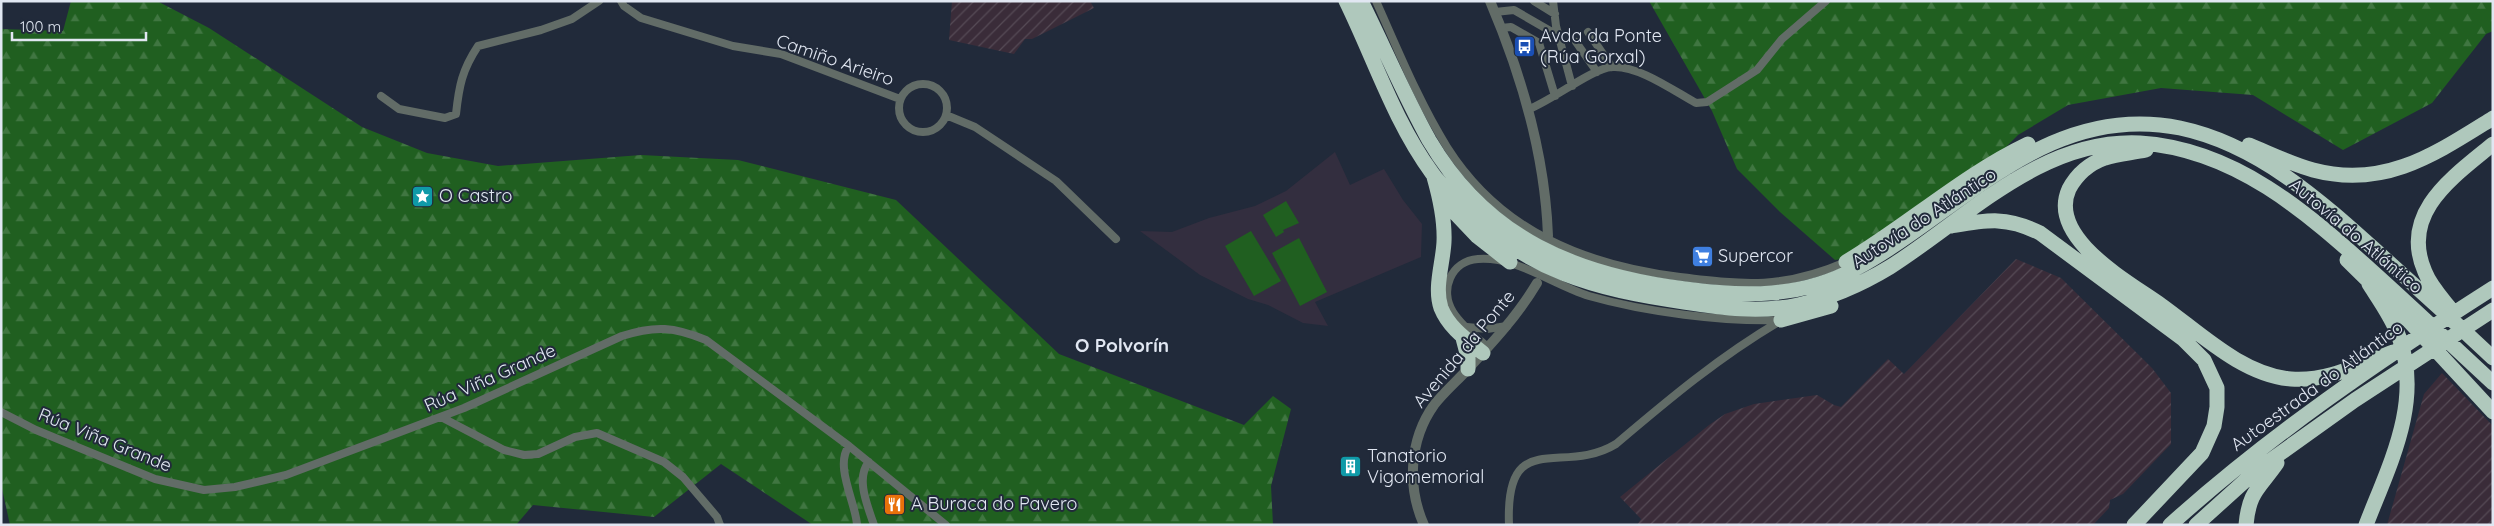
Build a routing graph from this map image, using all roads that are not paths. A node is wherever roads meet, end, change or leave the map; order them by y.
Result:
1 (599, 1) edge
2 (621, 1) edge
3 (1346, 1) edge
4 (1361, 1) edge
5 (1376, 1) edge
6 (1490, 1) edge
7 (1534, 1) edge
8 (1553, 1) edge
9 (1826, 1) edge
10 (1495, 12) junction
11 (1555, 14) junction
12 (1501, 28) junction
13 (1588, 32) dead end
14 (1559, 36) junction
15 (1576, 42) dead end
16 (1612, 67) junction
17 (1597, 72) junction
18 (1572, 86) junction
19 (381, 96) dead end
20 (1555, 96) junction
21 (900, 99) junction
22 (1529, 108) junction
23 (946, 115) junction
24 (2493, 118) edge
25 (2070, 134) junction
26 (2209, 137) junction
27 (2493, 144) edge
28 (2162, 147) junction
29 (1434, 176) junction
30 (1440, 197) junction
31 (1947, 227) junction
32 (2330, 234) junction
33 (1548, 236) dead end
34 (1116, 239) dead end
35 (1510, 262) junction
36 (1846, 262) joint
37 (1888, 268) junction
38 (1537, 283) dead end
39 (2369, 284) junction
40 (2493, 288) edge
41 (2432, 293) junction
42 (2493, 310) edge
43 (2413, 316) junction
44 (1781, 320) junction
45 (1757, 321) junction
46 (1508, 325) junction
47 (1465, 333) junction
48 (1759, 333) junction
49 (1485, 350) junction
50 (2447, 351) junction
51 (2393, 352) junction
52 (2493, 358) edge
53 (1468, 369) junction
54 (2493, 383) edge
55 (1, 412) edge
56 (2493, 412) edge
57 (441, 417) junction
58 (849, 446) junction
59 (2286, 452) junction
60 (869, 462) junction
61 (720, 525) edge
62 (857, 525) edge
63 (874, 525) edge
64 (946, 525) edge
65 (1424, 525) edge
66 (1509, 525) edge
67 (2134, 525) edge
68 (2170, 525) edge
69 (2196, 525) edge
70 (2246, 525) edge
71 (2366, 525) edge

1 - 19 street
2 - 21 street, Camiño Arieiro
3 - 29 highway, Autovía do Atlántico
4 - 25 highway, Autovía do Atlántico
5 - 36 street
6 - 10 street
7 - 11 street
8 - 11 street
9 - 16 street
10 - 12 street
10 - 14 street
11 - 14 street
12 - 20 street
12 - 22 street
13 - 16 street
14 - 18 street
15 - 17 street
16 - 17 street
17 - 18 street
18 - 20 street
20 - 22 street
21 - 23 street, Camiño Arieiro
21 - 23 street, Camiño Arieiro
22 - 33 street
23 - 34 street
24 - 26 highway
25 - 26 highway, Autovía do Atlántico
25 - 36 highway
26 - 41 highway, Autovía do Atlántico
27 - 41 highway
28 - 31 highway, Autovía do Atlántico
28 - 32 highway, Autovía do Atlántico
28 - 51 highway
29 - 30 highway
29 - 37 highway, Autovía do Atlántico
30 - 35 highway
30 - 47 highway
31 - 37 highway, Autovía do Atlántico
31 - 67 highway
32 - 39 highway
32 - 43 highway, Autovía do Atlántico
35 - 45 street
35 - 47 street
37 - 44 highway
38 - 46 street, Avenida da Ponte
39 - 43 highway
39 - 71 highway
40 - 51 highway, Autoestrada do Atlántico
41 - 52 highway, Autovía do Atlántico
42 - 59 highway, Autoestrada do Atlántico
43 - 50 highway, Autovía do Atlántico
44 - 45 street
44 - 48 street
45 - 48 street
46 - 47 street
46 - 49 street, Avenida da Ponte
47 - 49 highway
47 - 53 highway
48 - 66 street
49 - 53 street, Avenida da Ponte
50 - 54 highway, Autovía do Atlántico
50 - 56 highway
51 - 68 highway, Autoestrada do Atlántico
53 - 65 street, Avenida da Ponte
55 - 57 street, Rúa Viña Grande
57 - 58 street, Rúa Viña Grande
57 - 61 street
58 - 60 street, Rúa Viña Grande
58 - 62 street
59 - 69 highway, Autoestrada do Atlántico
59 - 70 highway
60 - 63 street
60 - 64 street, Rúa Viña Grande

